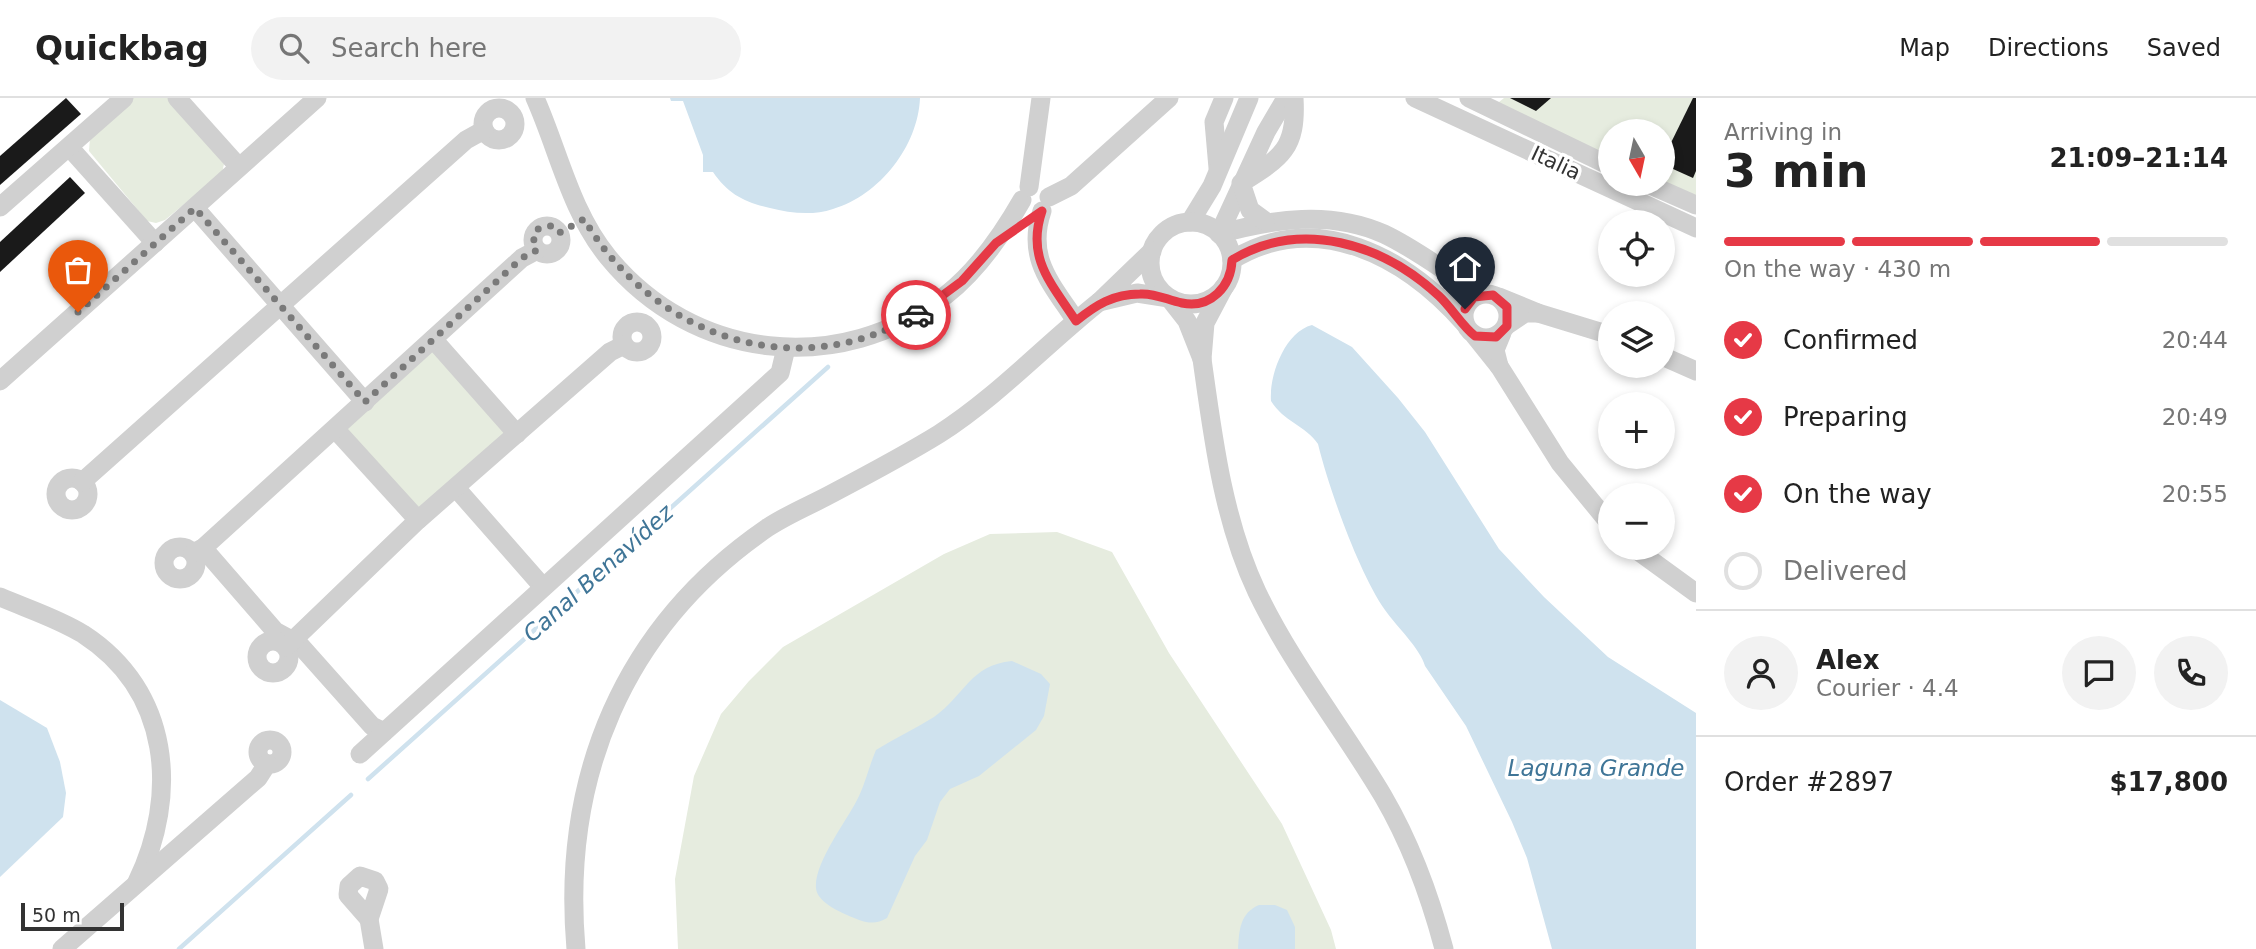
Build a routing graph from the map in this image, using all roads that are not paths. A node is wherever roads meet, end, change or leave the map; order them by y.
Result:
1 (177, 98) edge
2 (317, 98) edge
3 (535, 98) edge
4 (1041, 98) edge
5 (1169, 98) edge
6 (1224, 98) edge
7 (1249, 98) edge
8 (1286, 98) edge
9 (1294, 98) edge
10 (1415, 98) edge
11 (1472, 98) edge
12 (112, 102) edge
13 (1464, 120) junction
14 (484, 130) dead end
15 (70, 148) junction
16 (1598, 160) edge
17 (239, 167) junction
18 (1219, 171) junction
19 (1241, 183) junction
20 (1675, 196) edge
21 (1036, 202) junction
22 (1696, 205) edge
23 (0, 207) edge
24 (195, 208) junction
25 (584, 219) junction
26 (1265, 221) junction
27 (1190, 222) junction
28 (1696, 228) edge
29 (1219, 234) junction
30 (155, 243) junction
31 (1152, 251) junction
32 (1232, 260) junction
33 (1224, 287) junction
34 (1490, 296) junction
35 (1169, 298) junction
36 (1099, 302) junction
37 (279, 305) junction
38 (1538, 313) junction
39 (1076, 321) junction
40 (1504, 329) junction
41 (1470, 330) junction
42 (1598, 331) edge
43 (433, 339) junction
44 (624, 345) dead end
45 (786, 348) junction
46 (1202, 359) junction
47 (1675, 362) edge
48 (1499, 366) junction
49 (1696, 371) edge
50 (0, 381) edge
51 (365, 402) junction
52 (336, 430) junction
53 (517, 434) junction
54 (82, 482) dead end
55 (456, 488) junction
56 (1598, 509) edge
57 (418, 520) junction
58 (1651, 560) edge
59 (543, 587) junction
60 (1696, 593) edge
61 (0, 597) edge
62 (289, 643) junction
63 (384, 732) junction
64 (360, 754) dead end
65 (267, 764) dead end
66 (160, 818) junction
67 (185, 840) junction
68 (136, 882) junction
69 (369, 919) dead end
70 (62, 949) edge
71 (374, 949) edge
72 (576, 949) edge
73 (1444, 949) edge

1 - 17 street
2 - 17 street
3 - 25 street
4 - 21 street
5 - 21 street
6 - 18 street
7 - 18 street
8 - 19 street
9 - 19 street
10 - 13 street, Italia
11 - 13 street
11 - 16 street
12 - 15 street
13 - 28 street, Italia
14 - 37 street
15 - 23 street
15 - 30 street
17 - 24 street
18 - 27 street
19 - 26 street
19 - 29 street
20 - 22 street
21 - 39 street
21 - 45 street
24 - 30 street
24 - 37 street
25 - 43 street
25 - 45 street
26 - 29 street
26 - 34 street
27 - 29 street
27 - 31 street
29 - 32 street
30 - 50 street
31 - 35 street
31 - 36 street
32 - 33 street
32 - 41 street
33 - 35 street
33 - 46 street
34 - 38 street
34 - 40 street
34 - 41 street
35 - 36 street
35 - 46 street
36 - 39 street
37 - 51 street
37 - 54 street
38 - 40 street
38 - 42 street
39 - 72 street
40 - 41 street
40 - 48 street
41 - 48 street
43 - 51 street
43 - 53 street
44 - 53 street
45 - 59 street
46 - 73 street
47 - 49 street
48 - 56 street
51 - 52 street
52 - 57 street
52 - 62 street
53 - 55 street
55 - 57 street
55 - 59 street
57 - 62 street
58 - 60 street
59 - 63 street
61 - 66 street
62 - 63 street
63 - 64 street
65 - 67 street
66 - 67 street
66 - 68 street
67 - 68 street
68 - 70 street
69 - 71 street

